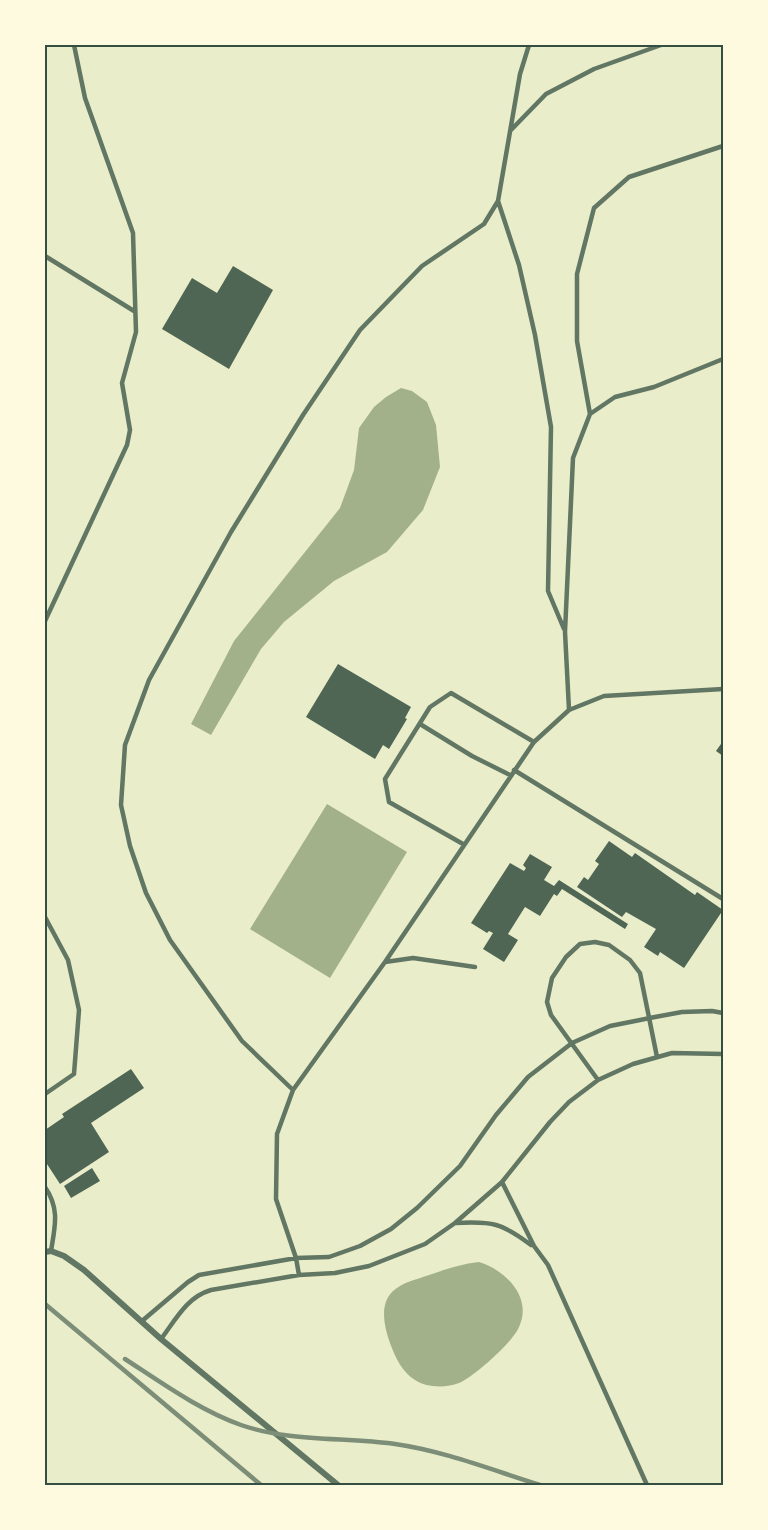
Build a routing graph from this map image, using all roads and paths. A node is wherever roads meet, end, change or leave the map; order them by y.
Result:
1 (74, 45) edge
2 (529, 45) edge
3 (662, 45) edge
4 (511, 130) junction
5 (723, 146) edge
6 (498, 201) junction
7 (45, 256) edge
8 (135, 311) junction
9 (723, 359) edge
10 (590, 414) junction
11 (45, 621) edge
12 (565, 632) junction
13 (723, 689) edge
14 (568, 710) junction
15 (420, 724) junction
16 (534, 742) junction
17 (512, 773) junction
18 (463, 844) junction
19 (723, 899) edge
20 (45, 917) edge
21 (385, 962) junction
22 (475, 967) dead end
23 (723, 1013) edge
24 (648, 1018) junction
25 (572, 1042) junction
26 (723, 1054) edge
27 (657, 1057) junction
28 (598, 1080) junction
29 (293, 1090) junction
30 (45, 1094) edge
31 (502, 1182) junction
32 (45, 1187) edge
33 (455, 1223) junction
34 (534, 1246) junction
35 (48, 1251) edge
36 (296, 1258) junction
37 (299, 1275) junction
38 (142, 1321) junction
39 (161, 1339) junction
40 (338, 1485) edge
41 (647, 1485) edge

1 - 8 lane
2 - 4 lane
3 - 4 lane
4 - 6 lane
5 - 10 lane
6 - 12 lane
6 - 29 lane
7 - 8 lane
8 - 11 lane
9 - 10 lane
10 - 12 lane
12 - 14 lane
13 - 14 lane
14 - 16 lane
15 - 16 lane
15 - 17 lane
15 - 18 lane
16 - 17 lane
17 - 18 lane
17 - 19 lane
18 - 21 lane
20 - 30 lane
21 - 22 lane
21 - 29 lane
23 - 24 lane
24 - 25 lane
24 - 25 lane
24 - 27 lane
25 - 28 lane
25 - 36 lane
26 - 27 lane
27 - 28 lane
28 - 31 lane
29 - 36 lane
31 - 33 lane
31 - 34 lane
32 - 35 lane
33 - 34 lane
33 - 37 lane
34 - 41 lane
35 - 38 street
36 - 37 lane
36 - 38 lane
37 - 39 lane
38 - 39 street
39 - 40 street

